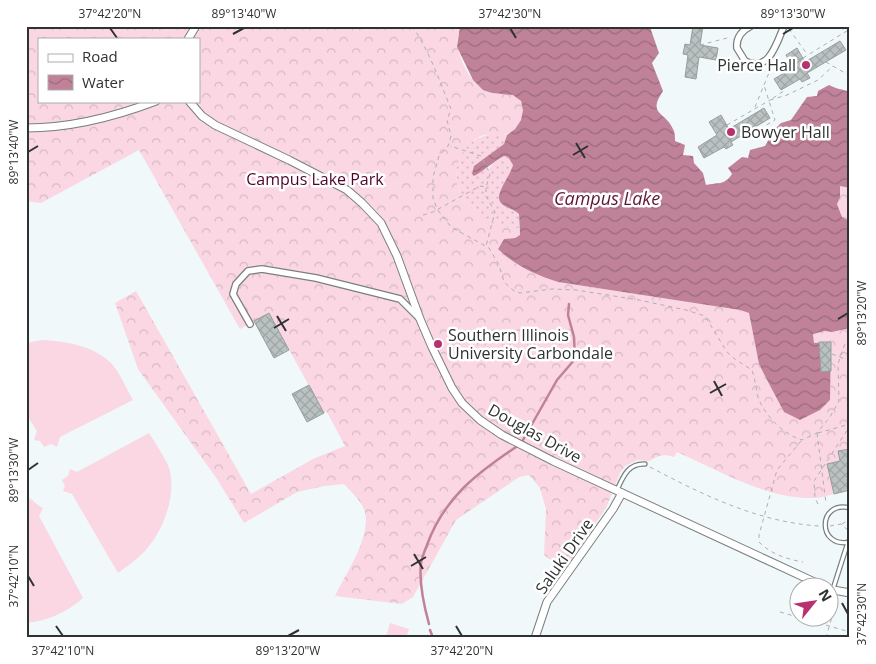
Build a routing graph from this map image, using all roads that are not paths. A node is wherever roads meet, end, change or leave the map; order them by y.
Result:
1 (196, 26) edge
2 (751, 26) edge
3 (786, 27) edge
4 (189, 38) edge
5 (153, 102) edge
6 (190, 102) edge
7 (26, 128) edge
8 (420, 319) junction
9 (250, 324) dead end
10 (645, 464) road end
11 (619, 492) junction
12 (850, 508) edge
13 (849, 542) edge
14 (801, 576) edge
15 (835, 576) edge
16 (534, 638) edge

1 - 4 street
2 - 3 street
5 - 7 street
6 - 8 street, Douglas Drive
8 - 9 street
8 - 11 street, Douglas Drive
10 - 11 lane
11 - 14 street, Douglas Drive
11 - 16 street, Saluki Drive
12 - 13 lane
13 - 15 lane

